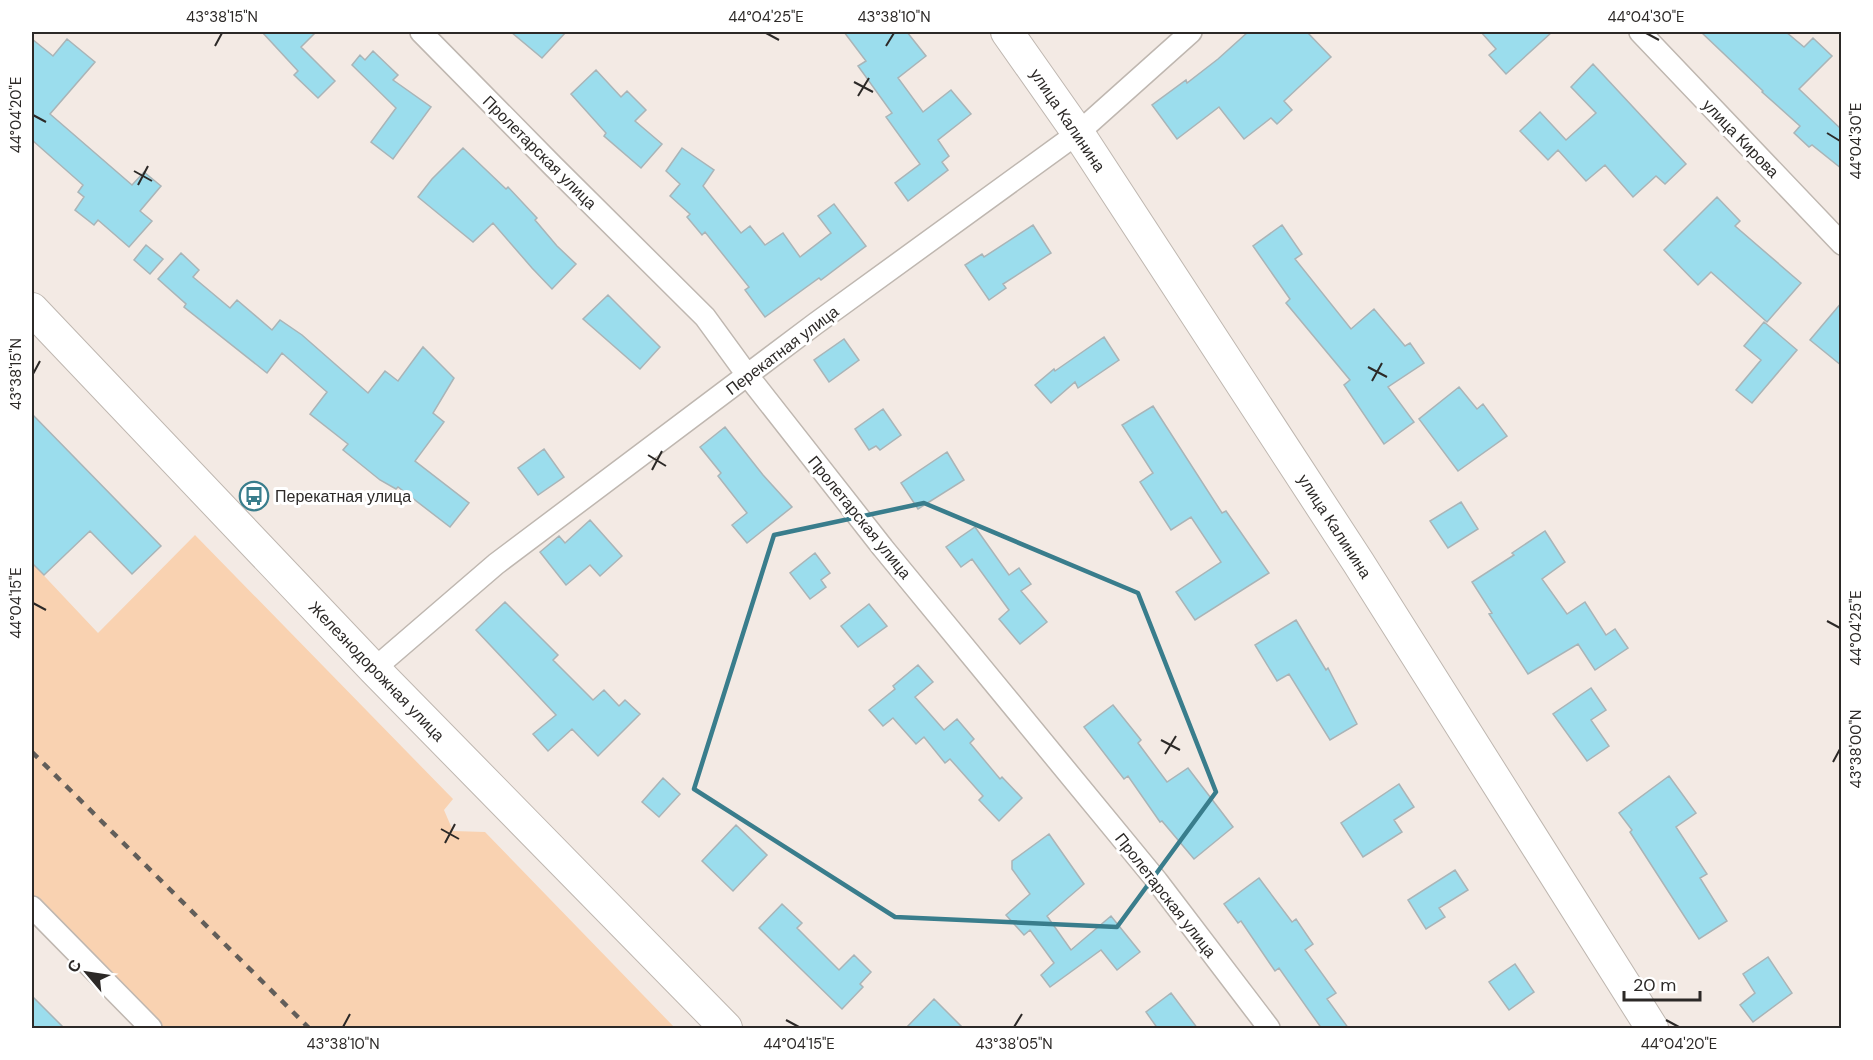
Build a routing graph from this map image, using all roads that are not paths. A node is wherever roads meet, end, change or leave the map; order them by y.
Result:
1 (422, 32) edge
2 (1007, 32) edge
3 (1191, 32) edge
4 (1640, 32) edge
5 (1078, 133) junction
6 (1842, 244) edge
7 (32, 309) edge
8 (748, 376) junction
9 (374, 669) junction
10 (32, 907) edge
11 (151, 1029) edge
12 (726, 1029) edge
13 (1269, 1029) edge
14 (1652, 1029) edge

1 - 8 street, Пролетарская улица
2 - 5 street, улица Калинина
3 - 5 street, Перекатная улица
4 - 6 street, улица Кирова
5 - 8 street, Перекатная улица
5 - 14 street, улица Калинина
7 - 9 street, Железнодорожная улица
8 - 9 street, Перекатная улица
8 - 13 street, Пролетарская улица
9 - 12 street, Железнодорожная улица
10 - 11 street

